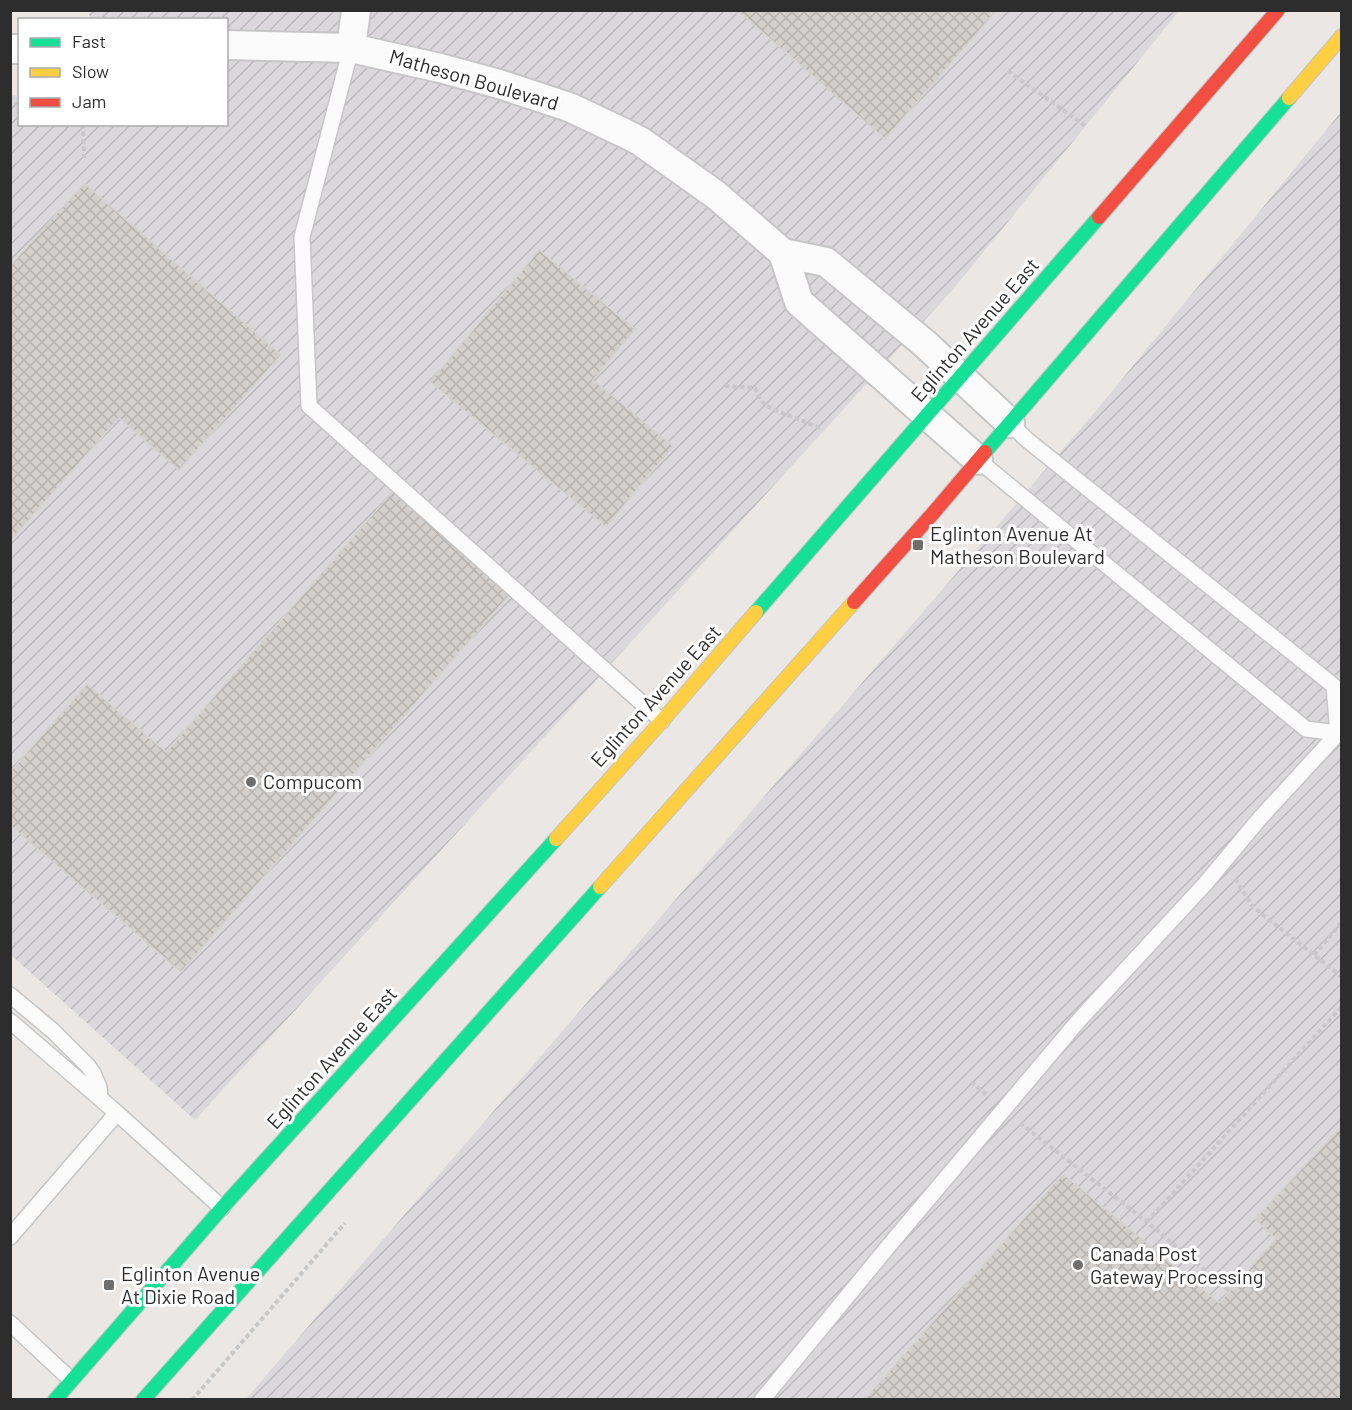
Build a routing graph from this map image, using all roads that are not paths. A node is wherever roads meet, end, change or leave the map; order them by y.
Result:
1 (356, 10) edge
2 (1278, 10) edge
3 (1341, 36) edge
4 (228, 45) edge
5 (351, 48) junction
6 (783, 253) junction
7 (961, 376) junction
8 (927, 415) junction
9 (1010, 423) junction
10 (978, 460) junction
11 (663, 720) junction
12 (1340, 731) edge
13 (10, 995) edge
14 (10, 1021) edge
15 (100, 1098) junction
16 (117, 1113) junction
17 (222, 1208) junction
18 (10, 1237) edge
19 (10, 1323) edge
20 (71, 1380) junction
21 (54, 1400) edge
22 (142, 1400) edge
23 (762, 1400) edge

1 - 5 street
2 - 7 main road, Eglinton Avenue East
3 - 9 main road
4 - 5 street, Matheson Boulevard
5 - 6 street, Matheson Boulevard
5 - 11 lane
6 - 7 street, Matheson Boulevard
6 - 8 street
7 - 8 main road, Eglinton Avenue East
7 - 9 street, Matheson Boulevard
8 - 10 street
8 - 11 main road, Eglinton Avenue East
9 - 10 main road
9 - 12 lane
10 - 12 lane
10 - 22 main road
11 - 17 main road, Eglinton Avenue East
12 - 23 lane
13 - 15 lane
14 - 15 lane
15 - 16 lane
16 - 17 lane
16 - 18 lane
17 - 20 main road, Eglinton Avenue East
19 - 20 lane
20 - 21 main road, Eglinton Avenue East

